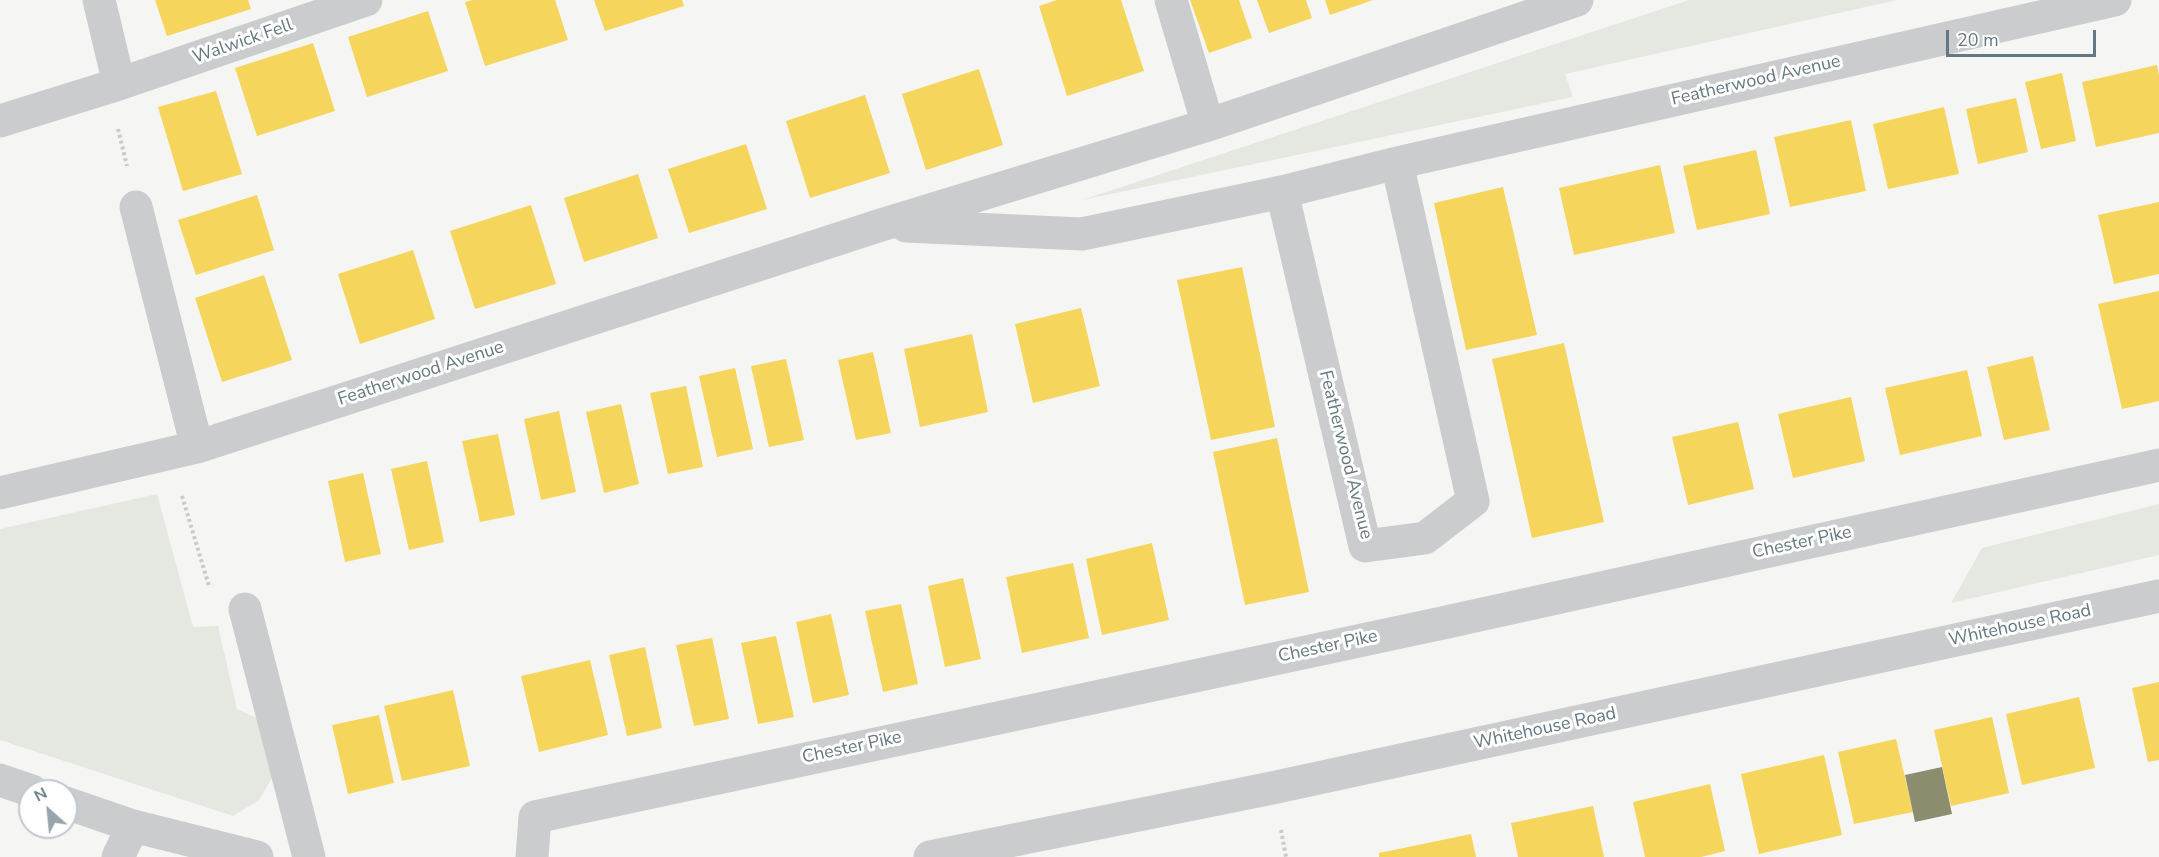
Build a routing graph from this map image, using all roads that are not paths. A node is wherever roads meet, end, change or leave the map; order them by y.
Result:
1 (99, 0) edge
2 (366, 0) edge
3 (1171, 0) edge
4 (1577, 0) edge
5 (2115, 0) edge
6 (108, 87) junction
7 (0, 121) edge
8 (1209, 125) junction
9 (1397, 163) junction
10 (1282, 192) junction
11 (136, 207) dead end
12 (881, 225) junction
13 (197, 447) junction
14 (2159, 465) edge
15 (0, 493) edge
16 (2159, 596) edge
17 (245, 609) dead end
18 (0, 780) edge
19 (18, 786) edge
20 (78, 807) edge
21 (133, 826) junction
22 (118, 857) edge
23 (257, 857) edge
24 (309, 857) edge
25 (532, 857) edge
26 (930, 857) edge

1 - 6 street
2 - 6 street, Walwick Fell
3 - 8 street
4 - 8 street, Featherwood Avenue
5 - 9 street, Featherwood Avenue
6 - 7 street, Walwick Fell
8 - 12 street, Featherwood Avenue
9 - 10 street, Featherwood Avenue
9 - 10 street, Featherwood Avenue
10 - 12 street, Featherwood Avenue
11 - 13 street
12 - 13 street, Featherwood Avenue
13 - 15 street, Featherwood Avenue
14 - 25 street, Chester Pike
16 - 26 street, Whitehouse Road
17 - 24 street
18 - 19 street
20 - 21 street
21 - 22 street
21 - 23 street

